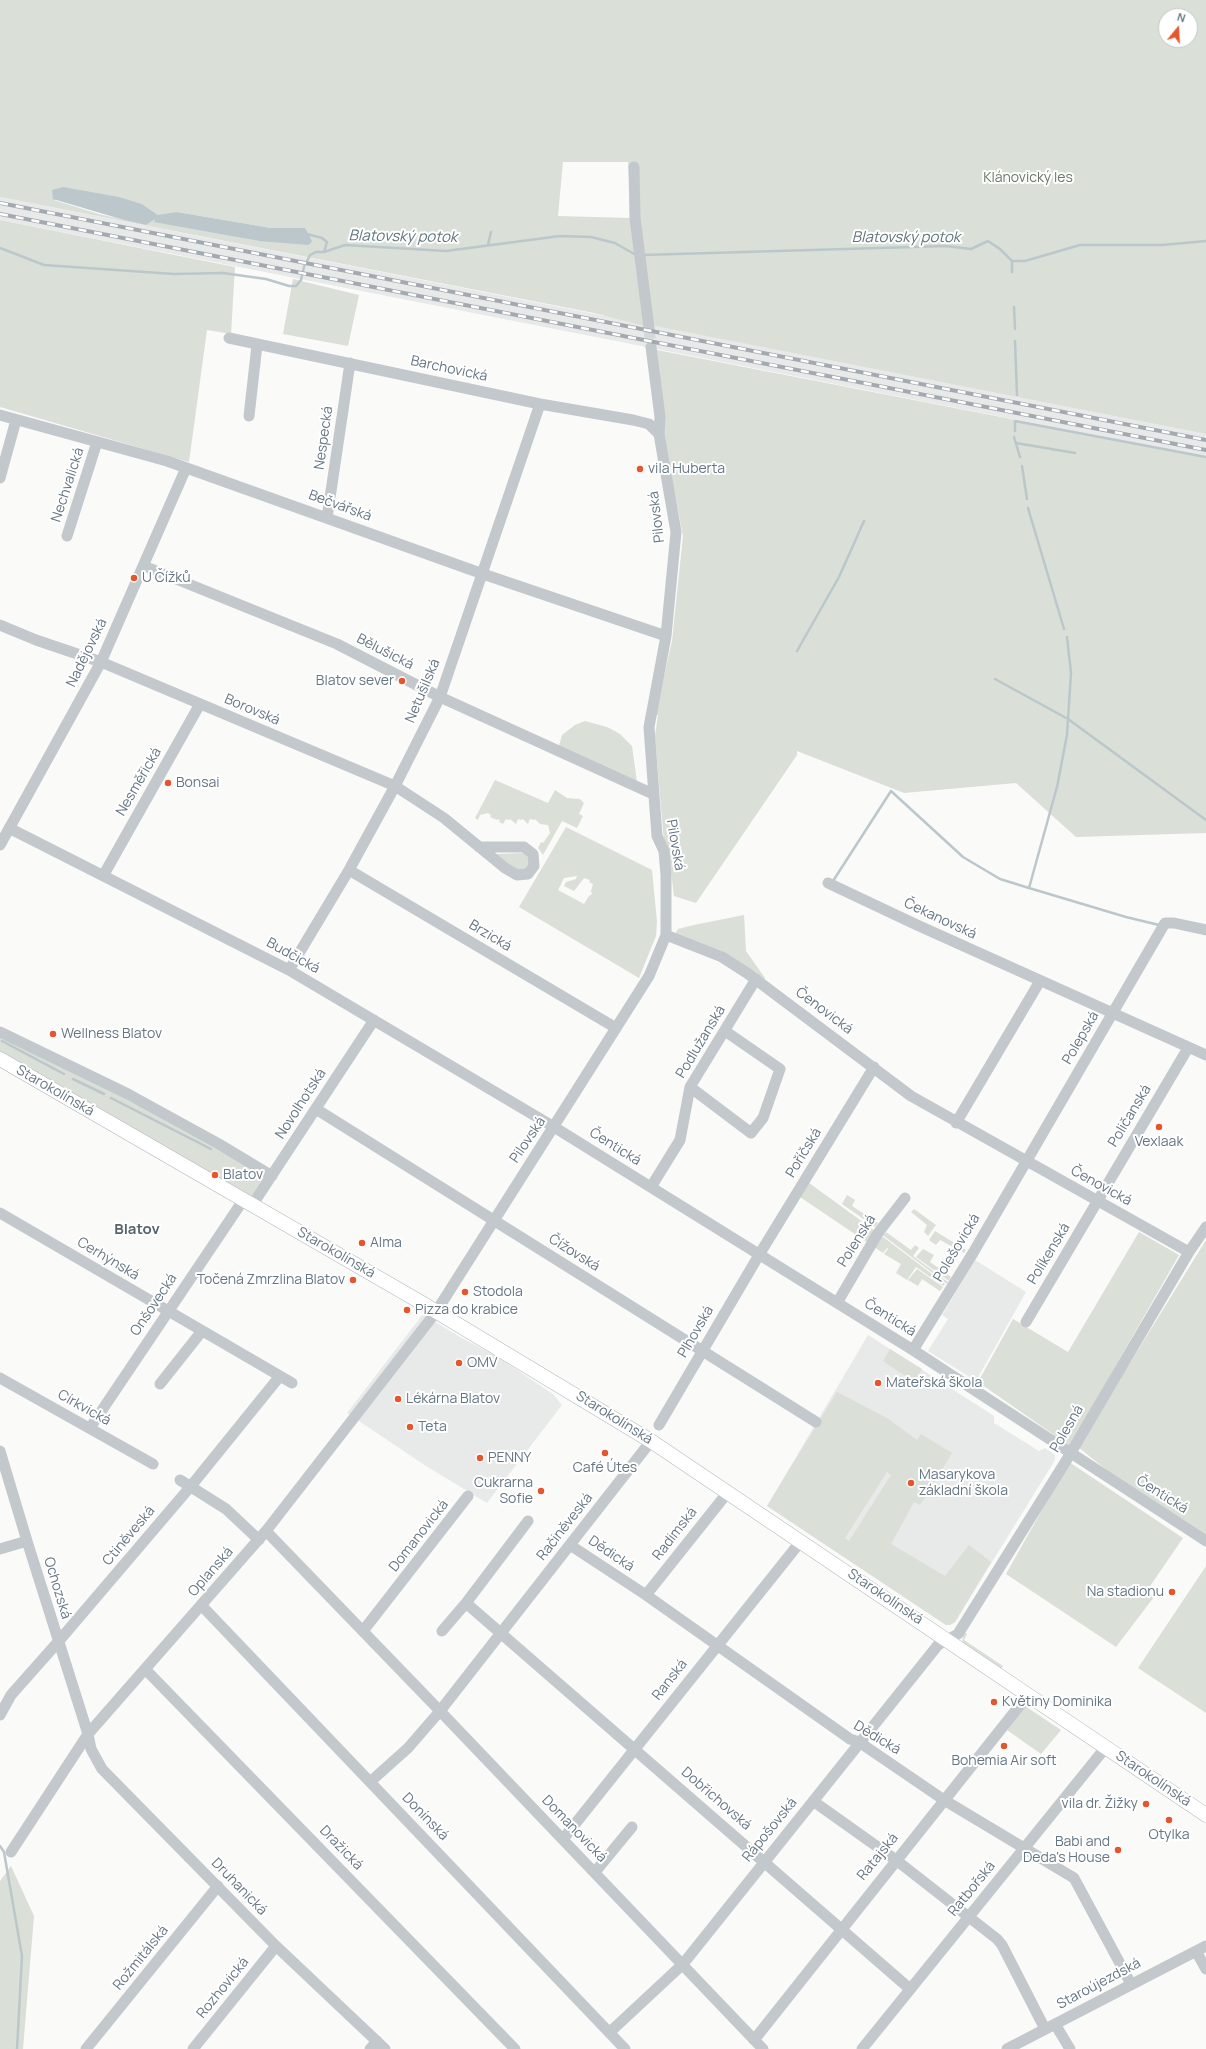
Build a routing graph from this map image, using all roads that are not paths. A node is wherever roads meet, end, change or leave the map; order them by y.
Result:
1 (634, 167) dead end
2 (649, 328) tunnel mouth
3 (229, 338) dead end
4 (257, 345) junction
5 (651, 346) tunnel mouth
6 (350, 363) junction
7 (540, 404) junction
8 (0, 415) edge
9 (249, 416) dead end
10 (16, 420) junction
11 (659, 434) junction
12 (97, 442) junction
13 (186, 468) junction
14 (0, 478) edge
15 (327, 518) junction
16 (67, 536) dead end
17 (144, 566) junction
18 (483, 574) junction
19 (0, 625) edge
20 (666, 636) junction
21 (101, 662) junction
22 (440, 696) junction
23 (200, 704) junction
24 (395, 786) junction
25 (653, 794) junction
26 (9, 828) junction
27 (0, 845) edge
28 (479, 847) dead end
29 (350, 870) junction
30 (103, 876) junction
31 (828, 883) dead end
32 (1206, 930) edge
33 (666, 935) junction
34 (289, 970) junction
35 (756, 979) junction
36 (1040, 981) junction
37 (1112, 1014) junction
38 (374, 1020) junction
39 (616, 1028) junction
40 (725, 1031) junction
41 (0, 1032) edge
42 (1188, 1048) junction
43 (1206, 1055) edge
44 (0, 1059) edge
45 (874, 1067) junction
46 (690, 1087) junction
47 (316, 1109) junction
48 (956, 1123) junction
49 (554, 1127) junction
50 (1026, 1162) junction
51 (272, 1176) junction
52 (651, 1187) junction
53 (905, 1198) dead end
54 (1096, 1201) junction
55 (248, 1202) junction
56 (0, 1213) edge
57 (492, 1220) junction
58 (1206, 1227) edge
59 (1189, 1252) junction
60 (759, 1255) junction
61 (837, 1303) junction
62 (168, 1312) junction
63 (436, 1312) junction
64 (1026, 1322) dead end
65 (202, 1331) junction
66 (913, 1350) junction
67 (702, 1351) junction
68 (280, 1376) junction
69 (0, 1378) edge
70 (292, 1383) dead end
71 (160, 1384) dead end
72 (816, 1422) dead end
73 (659, 1425) dead end
74 (90, 1428) junction
75 (651, 1441) junction
76 (0, 1451) edge
77 (1071, 1453) junction
78 (153, 1464) dead end
79 (4, 1478) edge
80 (180, 1480) dead end
81 (191, 1486) junction
82 (728, 1492) junction
83 (468, 1496) dead end
84 (528, 1521) dead end
85 (262, 1536) junction
86 (27, 1541) junction
87 (801, 1541) junction
88 (1206, 1541) edge
89 (570, 1545) junction
90 (0, 1549) edge
91 (646, 1595) junction
92 (466, 1603) junction
93 (202, 1606) junction
94 (363, 1631) junction
95 (442, 1631) dead end
96 (501, 1632) junction
97 (947, 1640) junction
98 (58, 1642) junction
99 (717, 1646) junction
100 (145, 1669) junction
101 (1028, 1695) junction
102 (440, 1711) junction
103 (0, 1715) edge
104 (88, 1734) junction
105 (860, 1742) junction
106 (1106, 1747) junction
107 (635, 1749) junction
108 (370, 1782) junction
109 (944, 1800) junction
110 (813, 1801) junction
111 (1206, 1814) edge
112 (632, 1827) dead end
113 (562, 1838) junction
114 (1025, 1847) junction
115 (11, 1852) dead end
116 (896, 1860) junction
117 (764, 1862) junction
118 (595, 1872) junction
119 (218, 1886) junction
120 (969, 1917) junction
121 (840, 1928) junction
122 (276, 1946) junction
123 (1201, 1949) edge
124 (682, 1964) junction
125 (1206, 1970) edge
126 (1131, 1984) junction
127 (910, 1989) junction
128 (1050, 2027) junction
129 (610, 2032) junction
130 (754, 2040) junction
131 (374, 2045) edge
132 (86, 2049) edge
133 (193, 2049) edge
134 (385, 2049) edge
135 (516, 2049) edge
136 (625, 2049) edge
137 (763, 2049) edge
138 (862, 2049) edge
139 (1007, 2049) edge
140 (1070, 2049) edge

1 - 2 street
3 - 4 street, Barchovická
4 - 6 street, Barchovická
4 - 9 street
5 - 11 street, Pilovská
6 - 7 street, Barchovická
6 - 15 street, Nespecká
7 - 11 street, Barchovická
7 - 18 street, Netušilská
8 - 10 street, Bečvářská
10 - 12 street, Bečvářská
10 - 14 street
11 - 20 street, Pilovská
12 - 13 street, Bečvářská
12 - 16 street, Nechvalická
13 - 15 street, Bečvářská
13 - 17 street, Nadějovská
15 - 18 street, Bečvářská
17 - 21 street, Nadějovská
17 - 22 street, Bělušická
18 - 20 street, Bečvářská
18 - 22 street, Netušilská
19 - 21 street, Borovská
20 - 25 street, Pilovská
21 - 23 street, Borovská
21 - 26 street, Nadějovská
22 - 24 street, Netušilská
22 - 25 street, Bělušická
23 - 24 street, Borovská
23 - 30 street, Nesměřická
24 - 28 street, Borovská
24 - 29 street, Netušilská
25 - 33 street, Pilovská
26 - 27 street, Nadějovská
26 - 30 street, Budčická
29 - 34 street, Netušilská
29 - 39 street, Brzická
30 - 34 street, Budčická
31 - 36 street, Čekanovská
32 - 37 street, Polepská
33 - 35 street, Čenovická
33 - 39 street, Pilovská
34 - 38 street, Budčická
35 - 40 street, Podlužanská
35 - 45 street, Čenovická
36 - 37 street, Čekanovská
36 - 48 street
37 - 42 street, Čekanovská
37 - 50 street, Polepská
38 - 47 street, Novolhotská
38 - 49 street, Budčická
39 - 49 street, Pilovská
40 - 46 street, Podlužanská
40 - 46 street
41 - 51 street, Starokolínská
42 - 43 street, Čekanovská
42 - 54 street, Poličanská
44 - 55 main road, Starokolínská
45 - 48 street, Čenovická
45 - 60 street, Poříčská
46 - 52 street, Podlužanská
47 - 51 street, Novolhotská
47 - 57 street, Čížovská
48 - 50 street, Čenovická
49 - 52 street, Čentická
49 - 57 street, Pilovská
50 - 54 street, Čenovická
50 - 66 street, Polešovická
51 - 55 street, Novolhotská
52 - 60 street, Čentická
53 - 61 street, Polenská
54 - 59 street, Čenovická
54 - 64 street, Políkenská
55 - 62 street, Onšovecká
55 - 63 main road, Starokolínská
56 - 62 street, Cerhýnská
57 - 63 street, Pilovská
57 - 67 street, Čížovská
58 - 59 street, Polesná
59 - 77 street, Polesná
60 - 61 street, Čentická
60 - 67 street, Plhovská
61 - 66 street, Čentická
62 - 65 street, Cerhýnská
62 - 74 street, Onšovecká
63 - 75 main road, Starokolínská
63 - 85 street, Oplanská
65 - 68 street, Cerhýnská
65 - 71 street
66 - 77 street, Čentická
67 - 72 street, Čížovská
67 - 73 street, Plhovská
68 - 70 street, Cerhýnská
68 - 81 street, Ctiněveská
69 - 74 street, Církvická
74 - 78 street, Církvická
75 - 82 main road, Starokolínská
75 - 89 street, Račiněveská
76 - 79 street, Ochozská
77 - 88 street, Čentická
77 - 97 street, Polesná
79 - 86 street, Ochozská
80 - 81 street
81 - 85 street
81 - 98 street, Ctiněveská
82 - 87 main road, Starokolínská
82 - 91 street, Radimská
83 - 94 street, Domanovická
84 - 92 street
85 - 93 street, Oplanská
85 - 94 street, Domanovická
86 - 90 street
86 - 98 street, Ochozská
87 - 97 main road, Starokolínská
87 - 99 street, Ranská
89 - 91 street, Dědická
89 - 96 street, Račiněveská
91 - 99 street, Dědická
92 - 95 street
92 - 96 street
93 - 100 street, Oplanská
93 - 108 street, Donínská
94 - 102 street, Domanovická
96 - 102 street, Račiněveská
96 - 107 street, Dobřichovská
97 - 101 main road, Starokolínská
97 - 105 street, Rápošovská
98 - 103 street, Ctiněveská
98 - 104 street, Ochozská
99 - 105 street, Dědická
99 - 107 street, Ranská
100 - 104 street, Oplanská
100 - 135 street, Dražická
101 - 106 main road, Starokolínská
101 - 109 street, Ratajská
102 - 108 street, Račiněveská
102 - 113 street, Domanovická
104 - 115 street, Oplanská
104 - 119 street, Druhanická
105 - 109 street, Dědická
105 - 110 street, Rápošovská
106 - 111 main road, Starokolínská
106 - 114 street, Ratbořská
107 - 113 street, Ranská
107 - 117 street, Dobřichovská
108 - 129 street, Donínská
109 - 114 street, Dědická
109 - 116 street, Ratajská
110 - 116 street
110 - 117 street, Rápošovská
112 - 118 street
113 - 118 street, Domanovická
114 - 120 street, Ratbořská
114 - 126 street, Dědická
116 - 120 street
116 - 121 street, Ratajská
117 - 121 street, Dobřichovská
117 - 124 street, Rápošovská
118 - 124 street, Domanovická
119 - 122 street, Druhanická
119 - 132 street, Rožmitálská
120 - 127 street, Ratbořská
120 - 128 street
121 - 127 street, Dobřichovská
121 - 130 street, Ratajská
122 - 131 street, Druhanická
122 - 133 street, Rozhovická
123 - 125 street
123 - 126 street, Staroújezdská
124 - 129 street, Rápošovská
124 - 130 street, Domanovická
126 - 128 street, Staroújezdská
127 - 138 street, Ratbořská
128 - 139 street, Staroújezdská
128 - 140 street
129 - 136 street, Donínská
130 - 137 street, Domanovická
131 - 134 street, Druhanická

